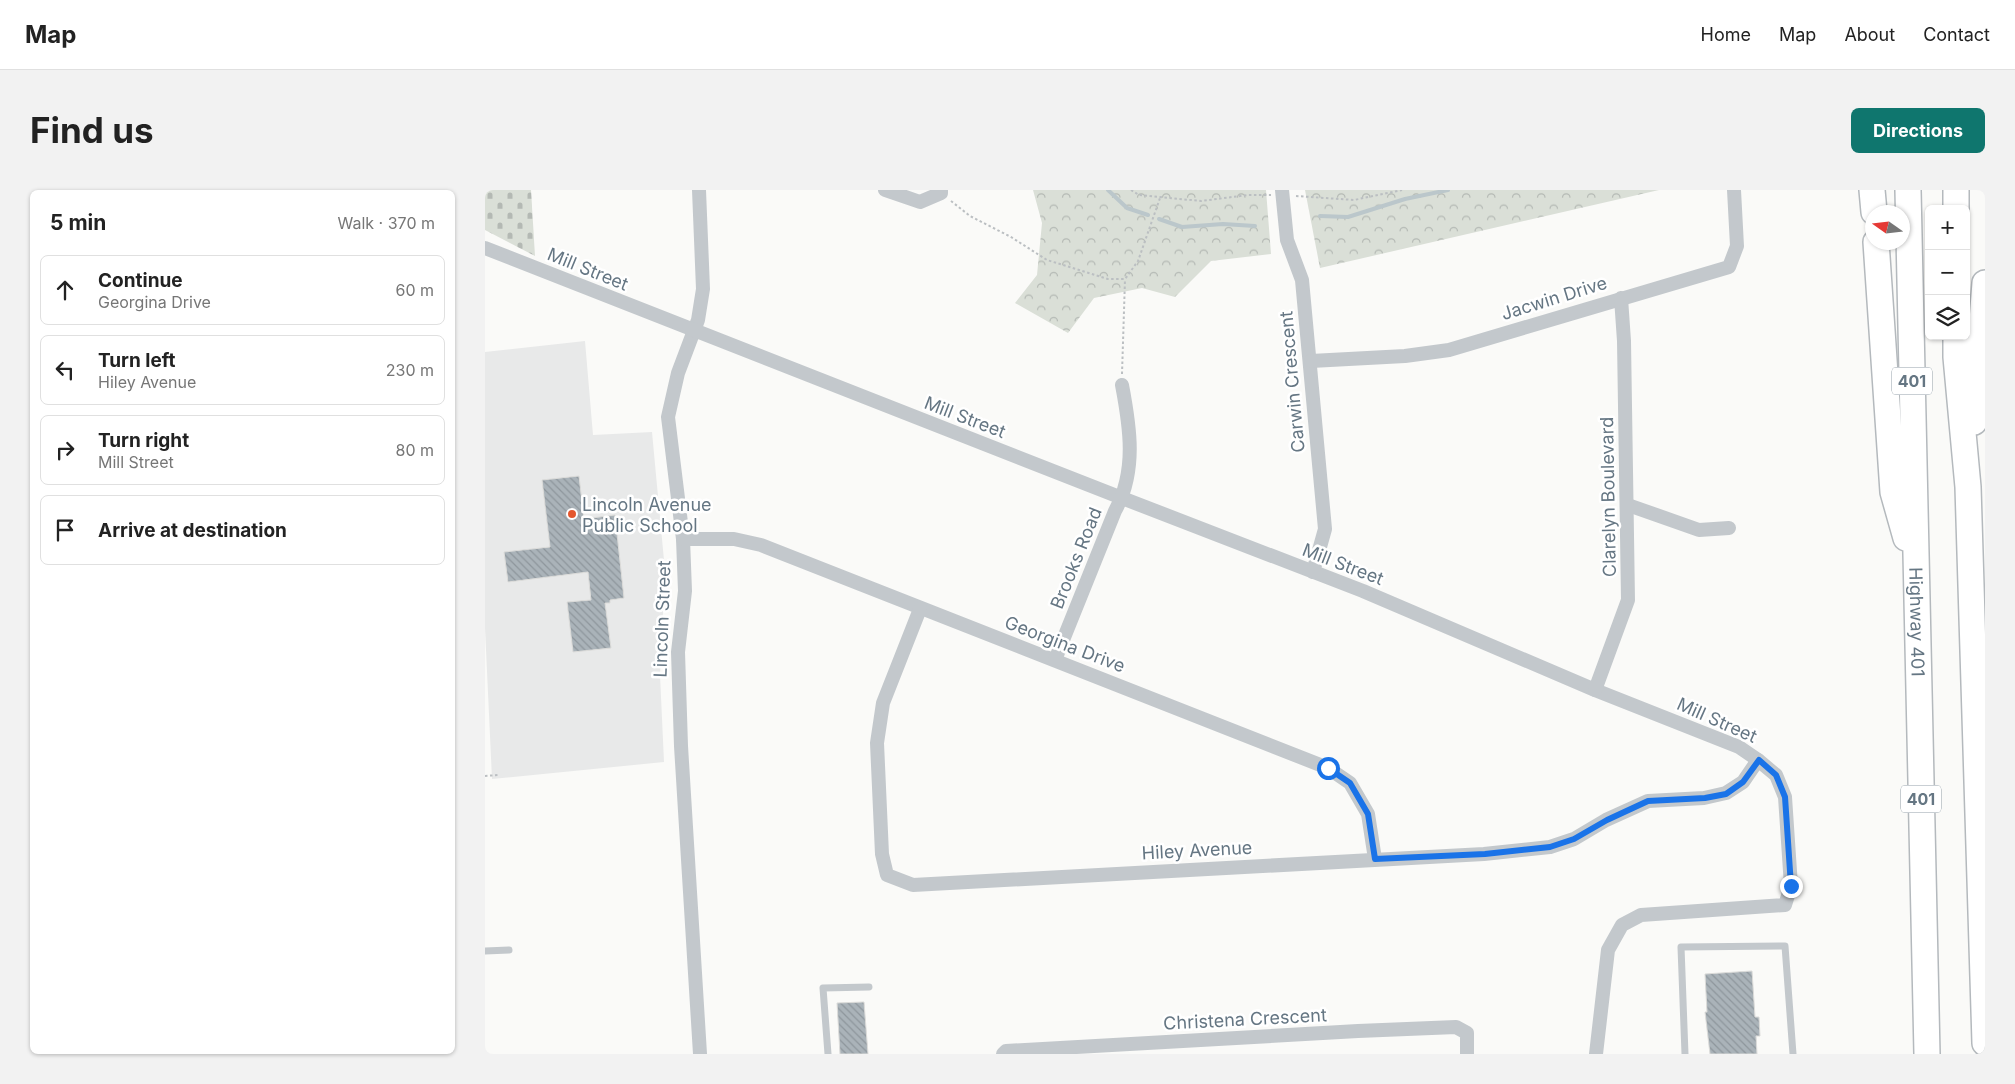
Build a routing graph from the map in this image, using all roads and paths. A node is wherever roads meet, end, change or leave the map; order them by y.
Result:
1 (699, 190) edge
2 (885, 190) edge
3 (1131, 190) edge
4 (1282, 190) edge
5 (1734, 190) edge
6 (1872, 190) edge
7 (1908, 190) edge
8 (1956, 190) edge
9 (941, 192) edge
10 (1873, 205) edge
11 (1956, 205) edge
12 (485, 248) edge
13 (1877, 250) edge
14 (1125, 279) junction
15 (1985, 283) edge
16 (1621, 298) junction
17 (694, 331) junction
18 (1956, 340) edge
19 (1311, 361) junction
20 (1121, 385) joint
21 (1968, 487) junction
22 (1122, 498) junction
23 (1628, 505) junction
24 (1729, 528) dead end
25 (683, 539) junction
26 (1313, 572) junction
27 (1916, 572) junction
28 (920, 609) junction
29 (1055, 660) junction
30 (1595, 690) junction
31 (1759, 760) junction
32 (499, 775) dead end
33 (485, 776) edge
34 (1375, 859) junction
35 (509, 950) dead end
36 (485, 951) edge
37 (869, 987) dead end
38 (1985, 1024) edge
39 (1985, 1043) edge
40 (700, 1054) edge
41 (828, 1054) edge
42 (1003, 1054) edge
43 (1467, 1054) edge
44 (1596, 1054) edge
45 (1685, 1054) edge
46 (1793, 1054) edge
47 (1927, 1054) edge

1 - 17 street, Lincoln Street
2 - 9 street
3 - 14 path
4 - 19 street, Carwin Crescent
5 - 16 street, Jacwin Drive
6 - 10 highway
7 - 27 highway, Highway 401 / 401
8 - 11 highway
9 - 14 path
12 - 17 street, Mill Street
13 - 27 highway
14 - 20 path
15 - 21 highway
16 - 19 street, Jacwin Drive
16 - 23 street, Clarelyn Boulevard
17 - 22 street, Mill Street
17 - 25 street, Lincoln Street
18 - 21 highway, 401
19 - 26 street, Carwin Crescent
20 - 22 street, Brooks Road
21 - 38 highway, 401
22 - 26 street, Mill Street
22 - 29 street, Brooks Road
23 - 24 street
23 - 30 street, Clarelyn Boulevard
25 - 28 street, Georgina Drive
25 - 40 street, Lincoln Street
26 - 30 street, Mill Street
27 - 47 highway, Highway 401 / 401
28 - 29 street, Georgina Drive
28 - 34 street, Hiley Avenue
29 - 34 street, Georgina Drive
30 - 31 street, Mill Street
31 - 34 street, Hiley Avenue
31 - 44 street, Mill Street
32 - 33 path
35 - 36 lane
37 - 41 lane
38 - 39 highway, 401
42 - 43 street, Christena Crescent
45 - 46 lane

